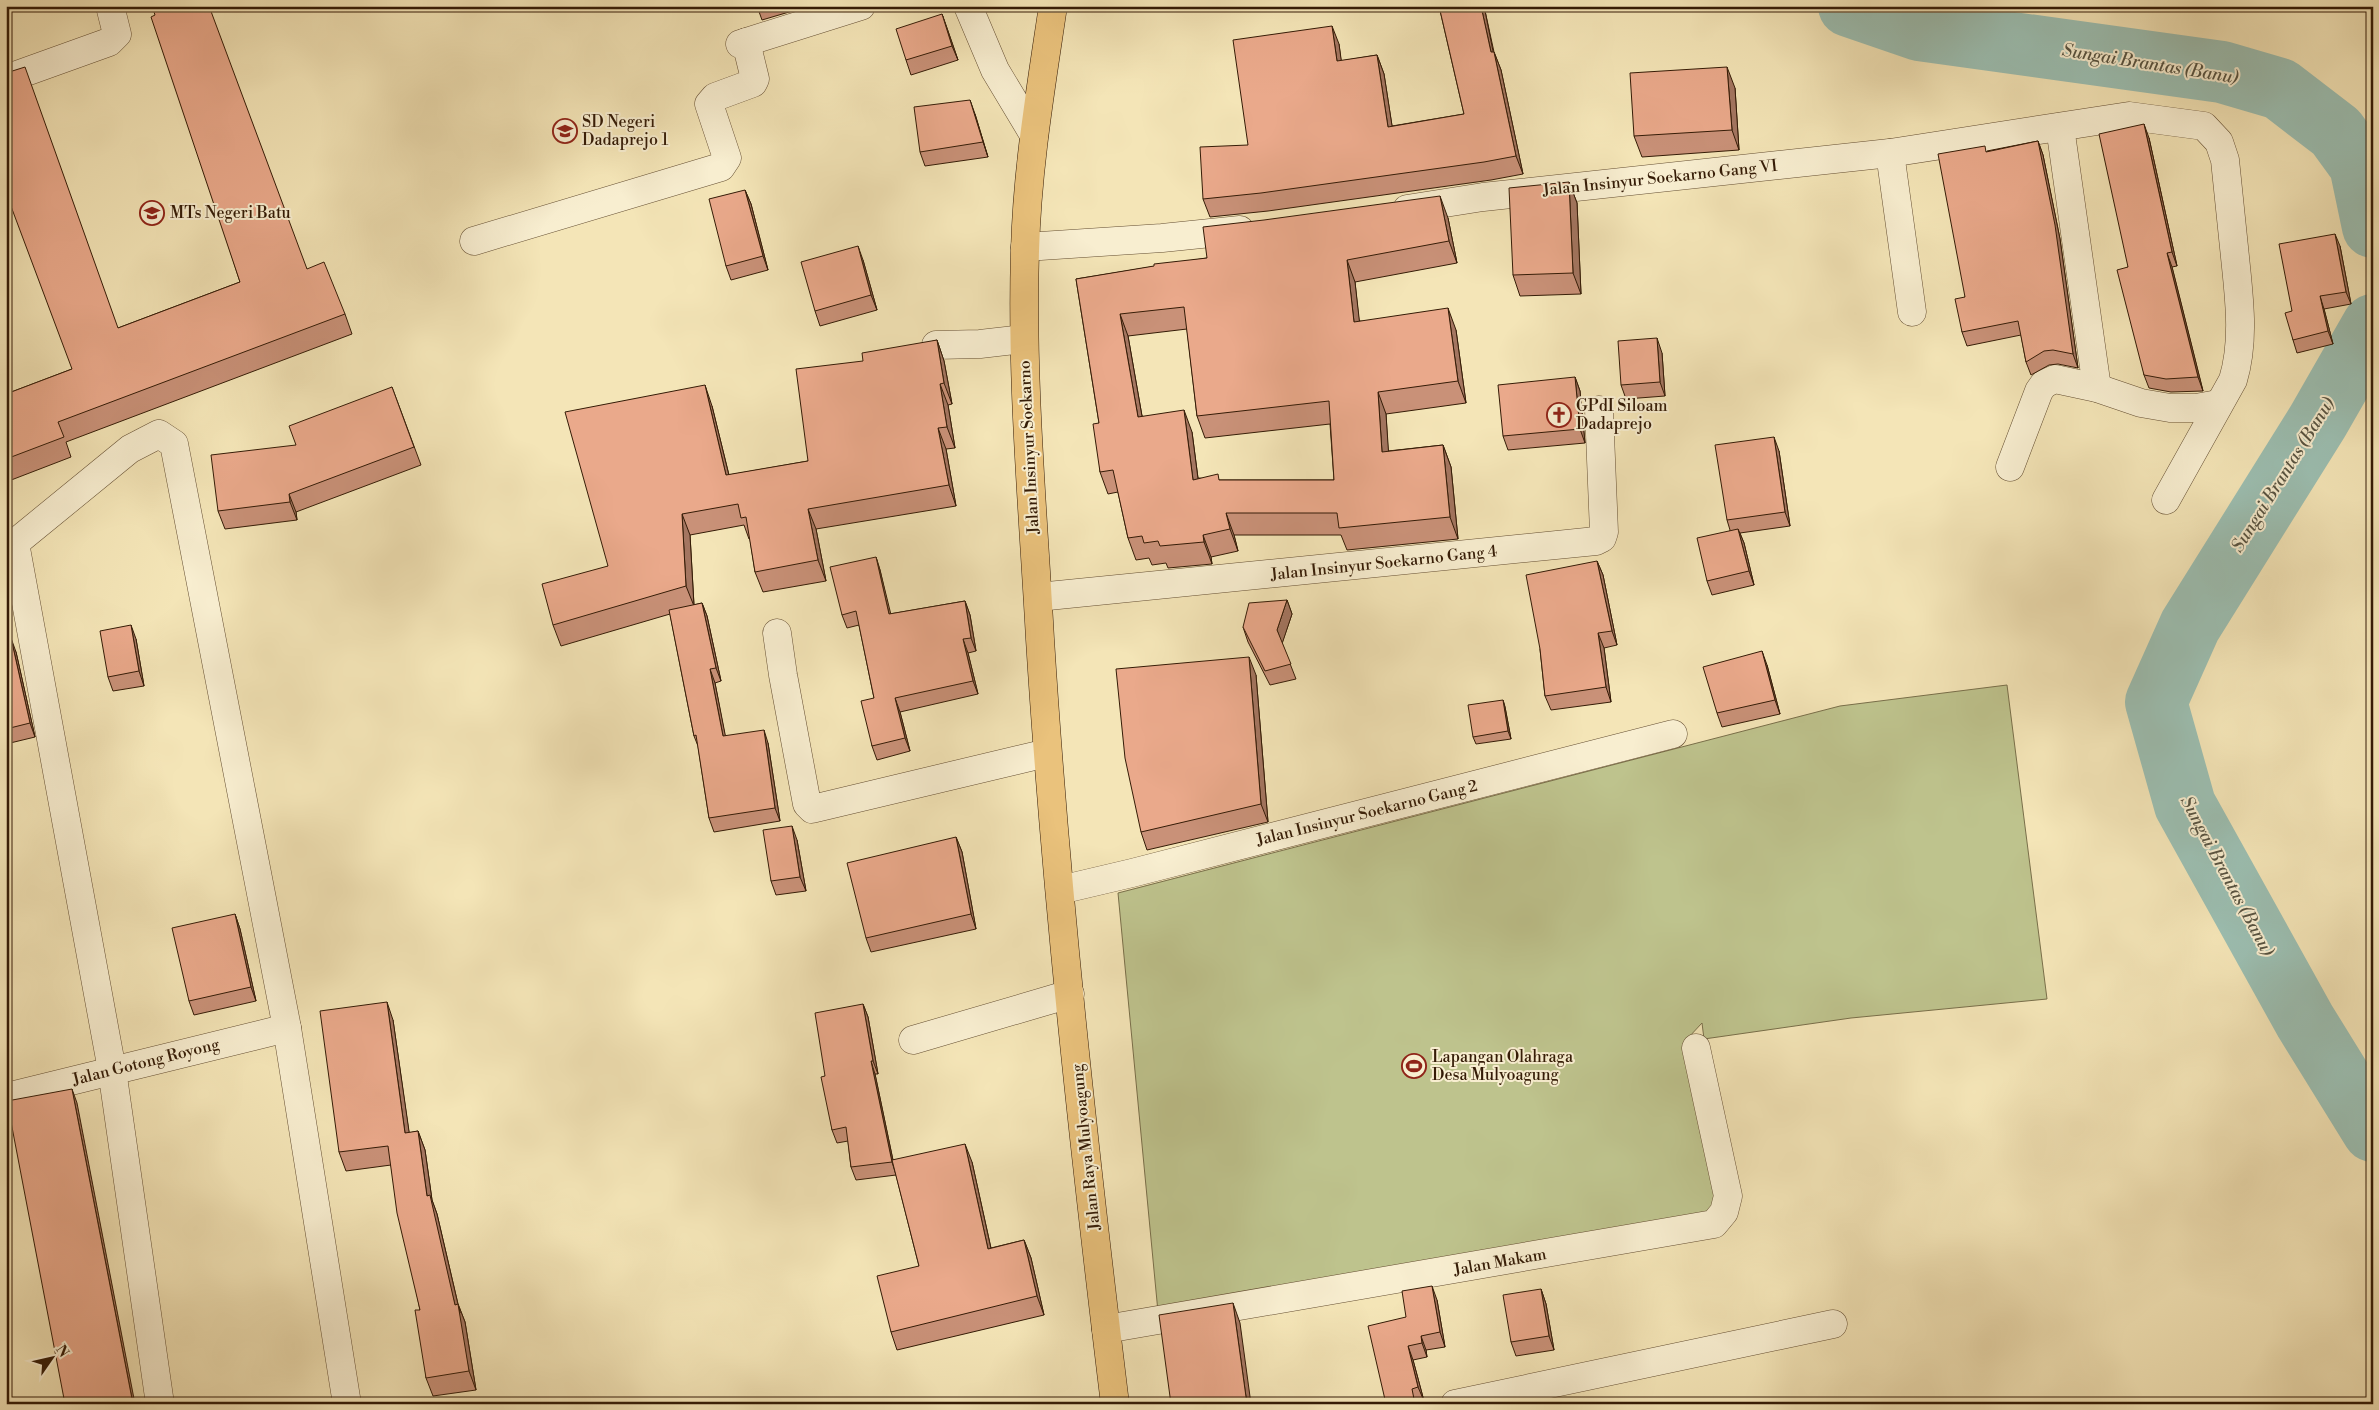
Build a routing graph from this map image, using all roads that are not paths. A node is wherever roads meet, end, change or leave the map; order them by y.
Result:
1 (110, 6) edge
2 (860, 6) edge
3 (968, 6) edge
4 (1053, 6) edge
5 (6, 79) edge
6 (2060, 127) junction
7 (1034, 135) junction
8 (1890, 152) junction
9 (1384, 212) edge
10 (1260, 228) edge
11 (474, 241) dead end
12 (1025, 247) junction
13 (1912, 312) dead end
14 (1024, 339) junction
15 (936, 345) edge
16 (2097, 388) junction
17 (2218, 404) junction
18 (1599, 410) dead end
19 (2010, 467) dead end
20 (2166, 500) dead end
21 (11, 546) edge
22 (1038, 597) junction
23 (778, 633) dead end
24 (1673, 734) dead end
25 (1047, 754) junction
26 (1060, 890) junction
27 (1070, 994) junction
28 (287, 1028) junction
29 (913, 1040) dead end
30 (1696, 1048) dead end
31 (112, 1070) junction
32 (6, 1097) edge
33 (1833, 1324) dead end
34 (1106, 1329) junction
35 (160, 1404) edge
36 (347, 1404) edge
37 (1114, 1404) edge
38 (1455, 1404) edge

1 - 5 street
2 - 11 street
3 - 7 street
4 - 7 main road, Jalan Insinyur Soekarno
6 - 8 street, Jalan Insinyur Soekarno Gang VI
6 - 16 street
6 - 17 street, Jalan Insinyur Soekarno Gang VI
7 - 12 main road, Jalan Insinyur Soekarno
8 - 9 street, Jalan Insinyur Soekarno Gang VI
8 - 13 street
10 - 12 street
12 - 14 main road, Jalan Insinyur Soekarno
14 - 15 street
14 - 22 main road, Jalan Insinyur Soekarno
16 - 17 street
16 - 19 street
17 - 20 street
18 - 22 street, Jalan Insinyur Soekarno Gang 4
21 - 28 street
21 - 31 street
22 - 25 main road, Jalan Insinyur Soekarno
23 - 25 street
24 - 26 street, Jalan Insinyur Soekarno Gang 2
25 - 26 main road, Jalan Insinyur Soekarno
26 - 27 main road, Jalan Raya Mulyoagung
27 - 29 street
27 - 34 main road, Jalan Raya Mulyoagung
28 - 31 street, Jalan Gotong Royong
28 - 36 street
30 - 34 street, Jalan Makam
31 - 32 street, Jalan Gotong Royong
31 - 35 street
33 - 38 street
34 - 37 main road, Jalan Raya Mulyoagung

